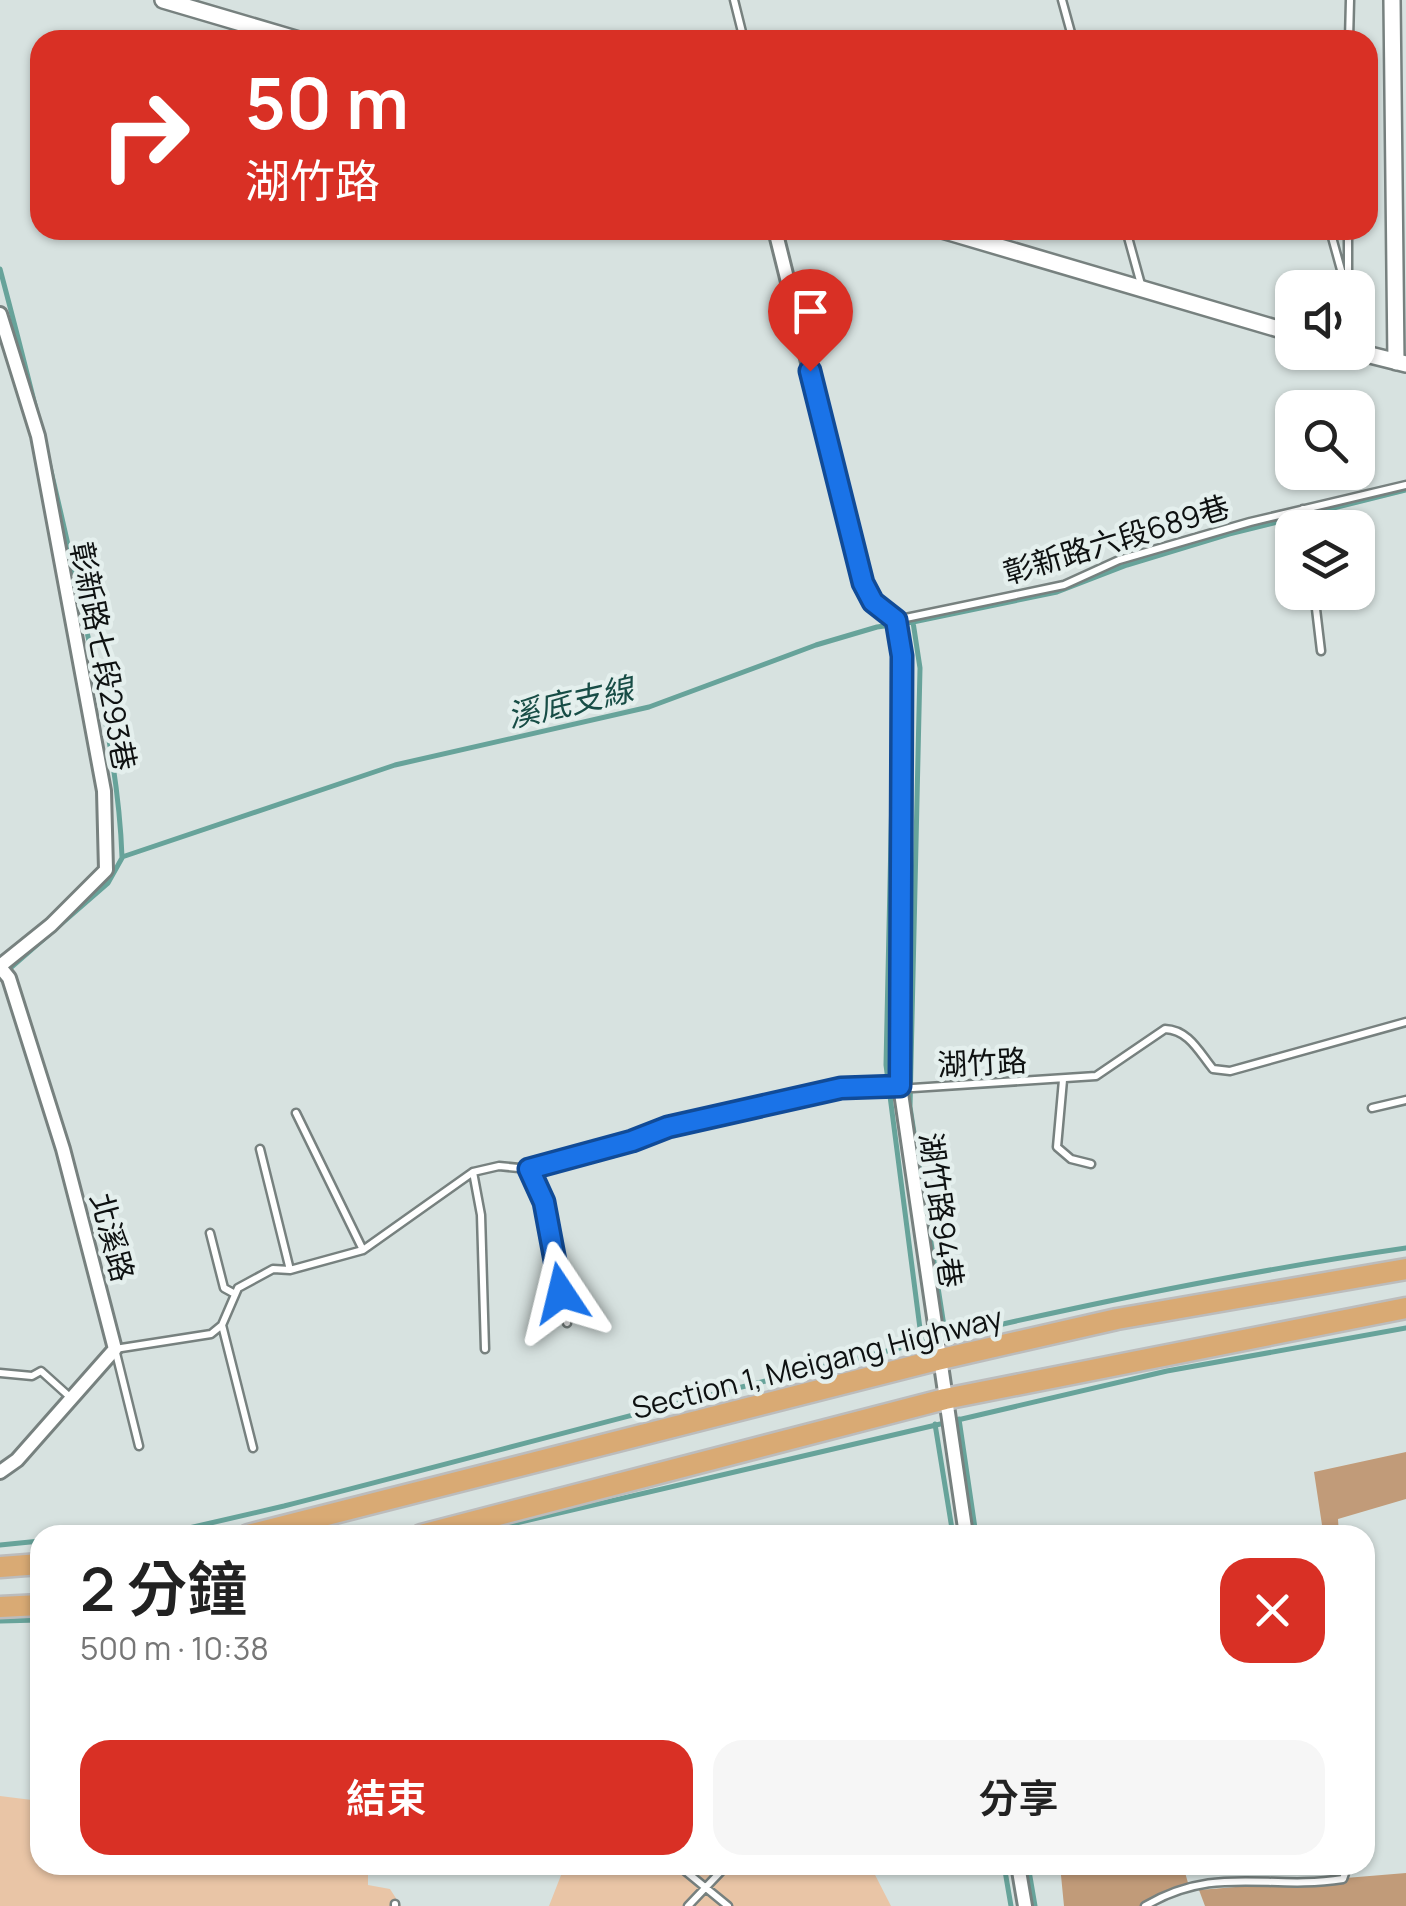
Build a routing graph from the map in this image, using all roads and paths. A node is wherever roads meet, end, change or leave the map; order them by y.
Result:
1 (163, 0) edge
2 (734, 0) edge
3 (1062, 0) edge
4 (1350, 0) edge
5 (1392, 0) edge
6 (265, 30) edge
7 (742, 30) edge
8 (1070, 30) edge
9 (1350, 30) edge
10 (777, 240) edge
11 (976, 240) edge
12 (1129, 240) edge
13 (1333, 240) edge
14 (1348, 240) edge
15 (1342, 270) edge
16 (1347, 270) edge
17 (1143, 290) junction
18 (0, 314) edge
19 (1275, 328) edge
20 (1375, 356) edge
21 (1401, 363) edge
22 (1406, 485) edge
23 (1303, 509) joint
24 (1316, 610) edge
25 (896, 620) junction
26 (1321, 651) dead end
27 (3, 970) edge
28 (1406, 1022) edge
29 (1063, 1080) junction
30 (900, 1086) junction
31 (1406, 1100) edge
32 (1372, 1108) dead end
33 (296, 1113) dead end
34 (260, 1149) dead end
35 (1090, 1164) dead end
36 (529, 1169) junction
37 (473, 1172) junction
38 (210, 1233) dead end
39 (364, 1250) junction
40 (1406, 1269) edge
41 (290, 1270) junction
42 (235, 1294) junction
43 (1406, 1308) edge
44 (566, 1323) dead end
45 (222, 1325) junction
46 (114, 1349) junction
47 (485, 1349) dead end
48 (938, 1360) junction
49 (0, 1373) edge
50 (72, 1399) junction
51 (945, 1399) junction
52 (139, 1446) dead end
53 (253, 1448) dead end
54 (0, 1472) edge
55 (287, 1525) edge
56 (460, 1525) edge
57 (964, 1525) edge
58 (30, 1565) edge
59 (0, 1567) edge
60 (30, 1606) edge
61 (0, 1608) edge
62 (689, 1875) edge
63 (718, 1875) edge
64 (1019, 1875) edge
65 (1345, 1875) edge
66 (704, 1889) junction
67 (688, 1906) edge
68 (728, 1906) edge
69 (1024, 1906) edge
70 (1145, 1906) edge

1 - 6 street
2 - 7 lane
3 - 8 lane
4 - 9 lane
5 - 21 street
10 - 25 street
11 - 17 street
12 - 17 lane
13 - 15 lane
14 - 16 lane
17 - 19 street
18 - 27 street, 彰新路七段293巷
20 - 21 street
22 - 23 lane, 彰新路六段689巷
23 - 25 lane, 彰新路六段689巷
24 - 26 lane
25 - 30 street, 湖竹路94巷
27 - 46 street, 北溪路
28 - 29 lane, 湖竹路
29 - 30 lane, 湖竹路
29 - 35 lane
30 - 36 lane, 湖竹路
30 - 48 street, 湖竹路94巷
31 - 32 lane
33 - 39 lane
34 - 41 lane
36 - 37 lane, 湖竹路
36 - 44 lane
37 - 39 lane
37 - 47 lane
38 - 42 lane
39 - 41 lane
40 - 48 main road, Section 1, Meigang Highway
41 - 42 lane
42 - 45 lane
43 - 51 main road
45 - 46 lane
45 - 53 lane
46 - 50 street
46 - 52 lane
48 - 51 street, 湖竹路94巷
48 - 55 main road, Section 1, Meigang Highway
49 - 50 lane
50 - 54 street
51 - 56 main road
51 - 57 street, 湖竹路94巷
58 - 59 main road
60 - 61 main road
62 - 66 lane
63 - 66 lane
64 - 69 street
65 - 70 lane
66 - 67 lane
66 - 68 lane

